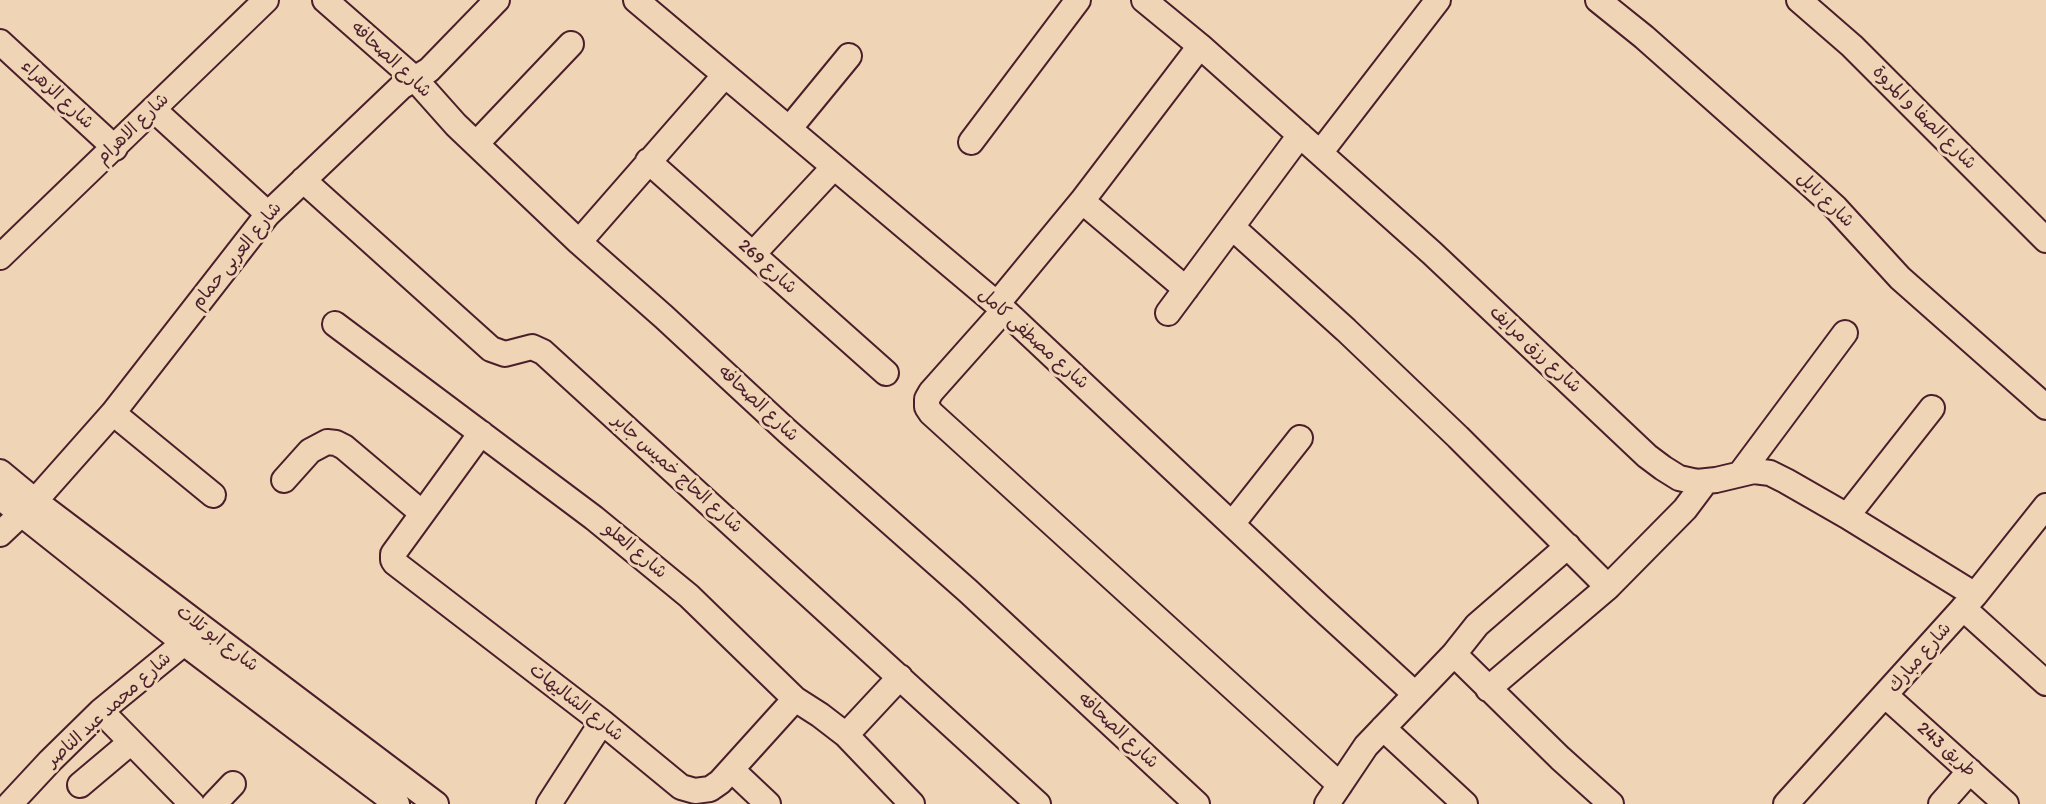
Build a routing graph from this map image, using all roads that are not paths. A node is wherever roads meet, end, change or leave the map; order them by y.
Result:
1 (266, 0) edge
2 (325, 0) edge
3 (496, 0) edge
4 (636, 0) edge
5 (1078, 0) edge
6 (1144, 0) edge
7 (1438, 0) edge
8 (1598, 0) edge
9 (1798, 0) edge
10 (0, 42) edge
11 (571, 44) dead end
12 (1200, 46) junction
13 (849, 56) dead end
14 (725, 75) junction
15 (415, 79) junction
16 (153, 110) junction
17 (789, 129) junction
18 (1300, 135) junction
19 (971, 142) dead end
20 (476, 144) junction
21 (115, 148) junction
22 (1320, 153) junction
23 (648, 161) junction
24 (834, 167) junction
25 (303, 180) junction
26 (1082, 201) junction
27 (268, 214) junction
28 (1232, 227) junction
29 (2046, 240) edge
30 (579, 242) junction
31 (753, 254) junction
32 (0, 257) edge
33 (1186, 289) junction
34 (1000, 307) junction
35 (1168, 313) dead end
36 (335, 324) dead end
37 (1845, 333) dead end
38 (886, 373) dead end
39 (2046, 407) edge
40 (1932, 408) dead end
41 (113, 413) junction
42 (481, 433) junction
43 (1300, 438) dead end
44 (0, 472) edge
45 (1740, 474) junction
46 (284, 480) dead end
47 (1706, 481) junction
48 (213, 495) dead end
49 (0, 497) edge
50 (2046, 506) edge
51 (28, 507) junction
52 (422, 513) junction
53 (1847, 516) junction
54 (1232, 524) junction
55 (0, 534) edge
56 (1568, 546) junction
57 (1608, 587) junction
58 (1969, 602) junction
59 (184, 643) junction
60 (1454, 654) junction
61 (900, 677) junction
62 (2046, 683) edge
63 (1488, 689) junction
64 (1415, 694) junction
65 (1886, 696) junction
66 (795, 699) junction
67 (101, 711) junction
68 (602, 722) junction
69 (1383, 728) junction
70 (846, 735) junction
71 (131, 742) junction
72 (732, 771) junction
73 (1970, 771) junction
74 (233, 783) dead end
75 (80, 786) dead end
76 (1333, 795) edge
77 (10, 804) edge
78 (192, 804) edge
79 (214, 804) edge
80 (398, 804) edge
81 (436, 804) edge
82 (549, 804) edge
83 (768, 804) edge
84 (912, 804) edge
85 (1038, 804) edge
86 (1197, 804) edge
87 (1465, 804) edge
88 (1611, 804) edge
89 (1786, 804) edge
90 (1941, 804) edge
91 (2006, 804) edge

1 - 16 street, شارع الاهرام
2 - 15 street, شارع الصحافه
3 - 15 street, شارع العربى حمام
4 - 14 street, شارع مصطفى كامل
5 - 19 street
6 - 12 street, شارع رزق مرايف
7 - 22 street
8 - 39 street, شارع نايل
9 - 29 street, شارع الصفا و المروة
10 - 21 street, شارع الزهراء
11 - 20 street
12 - 18 street, شارع رزق مرايف
12 - 26 street
13 - 17 street
14 - 17 street, شارع مصطفى كامل
14 - 23 street
15 - 20 street, شارع الصحافه
15 - 25 street, شارع العربى حمام
16 - 21 street, شارع الاهرام
16 - 27 street
17 - 24 street, شارع مصطفى كامل
18 - 22 street, شارع رزق مرايف
18 - 28 street
20 - 30 street, شارع الصحافه
21 - 32 street, شارع الاهرام
22 - 47 street, شارع رزق مرايف
23 - 30 street
23 - 31 street, شارع 269
24 - 31 street
24 - 34 street, شارع مصطفى كامل
25 - 27 street, شارع العربى حمام
25 - 61 street, شارع الحاج خميس جابر
26 - 33 street
26 - 34 street
27 - 41 street, شارع العربى حمام
28 - 33 street
28 - 56 street
30 - 86 street, شارع الصحافه
31 - 38 street, شارع 269
33 - 35 street
34 - 54 street, شارع مصطفى كامل
34 - 76 street
36 - 42 street, شارع العلو
37 - 45 street
40 - 53 street
41 - 48 street
41 - 51 street, شارع العربى حمام
42 - 52 street, شارع الشاليهات
42 - 66 street, شارع العلو
43 - 54 street
44 - 51 street, شارع ابو تلات
45 - 47 street, شارع رزق مرايف
45 - 53 street, شارع رزق مرايف
46 - 52 street
47 - 57 street
49 - 51 street, شارع ابو تلات
50 - 58 street, شارع مبارك
51 - 55 street, شارع العربى حمام
51 - 59 street, شارع ابو تلات
51 - 81 street, شارع ابو تلات
52 - 68 street, شارع الشاليهات
53 - 58 street, شارع رزق مرايف
54 - 64 street, شارع مصطفى كامل
56 - 57 street
56 - 60 street
57 - 63 street
58 - 62 street, شارع رزق مرايف
58 - 65 street, شارع مبارك
59 - 67 street, شارع محمد عبد الناصر
59 - 80 street, شارع ابو تلات
60 - 63 street
60 - 64 street
61 - 70 street
61 - 85 street, شارع الحاج خميس جابر
63 - 88 street
64 - 69 street
65 - 73 street, طريق 243
65 - 89 street, شارع مبارك
66 - 70 street, شارع العلو
66 - 72 street, شارع الشاليهات
67 - 71 street
67 - 77 street, شارع محمد عبد الناصر
68 - 72 street, شارع الشاليهات
68 - 82 street
69 - 76 street
69 - 87 street
70 - 84 street, شارع العلو
71 - 75 street
71 - 78 street
72 - 83 street
73 - 90 street
73 - 91 street, طريق 243
74 - 79 street

